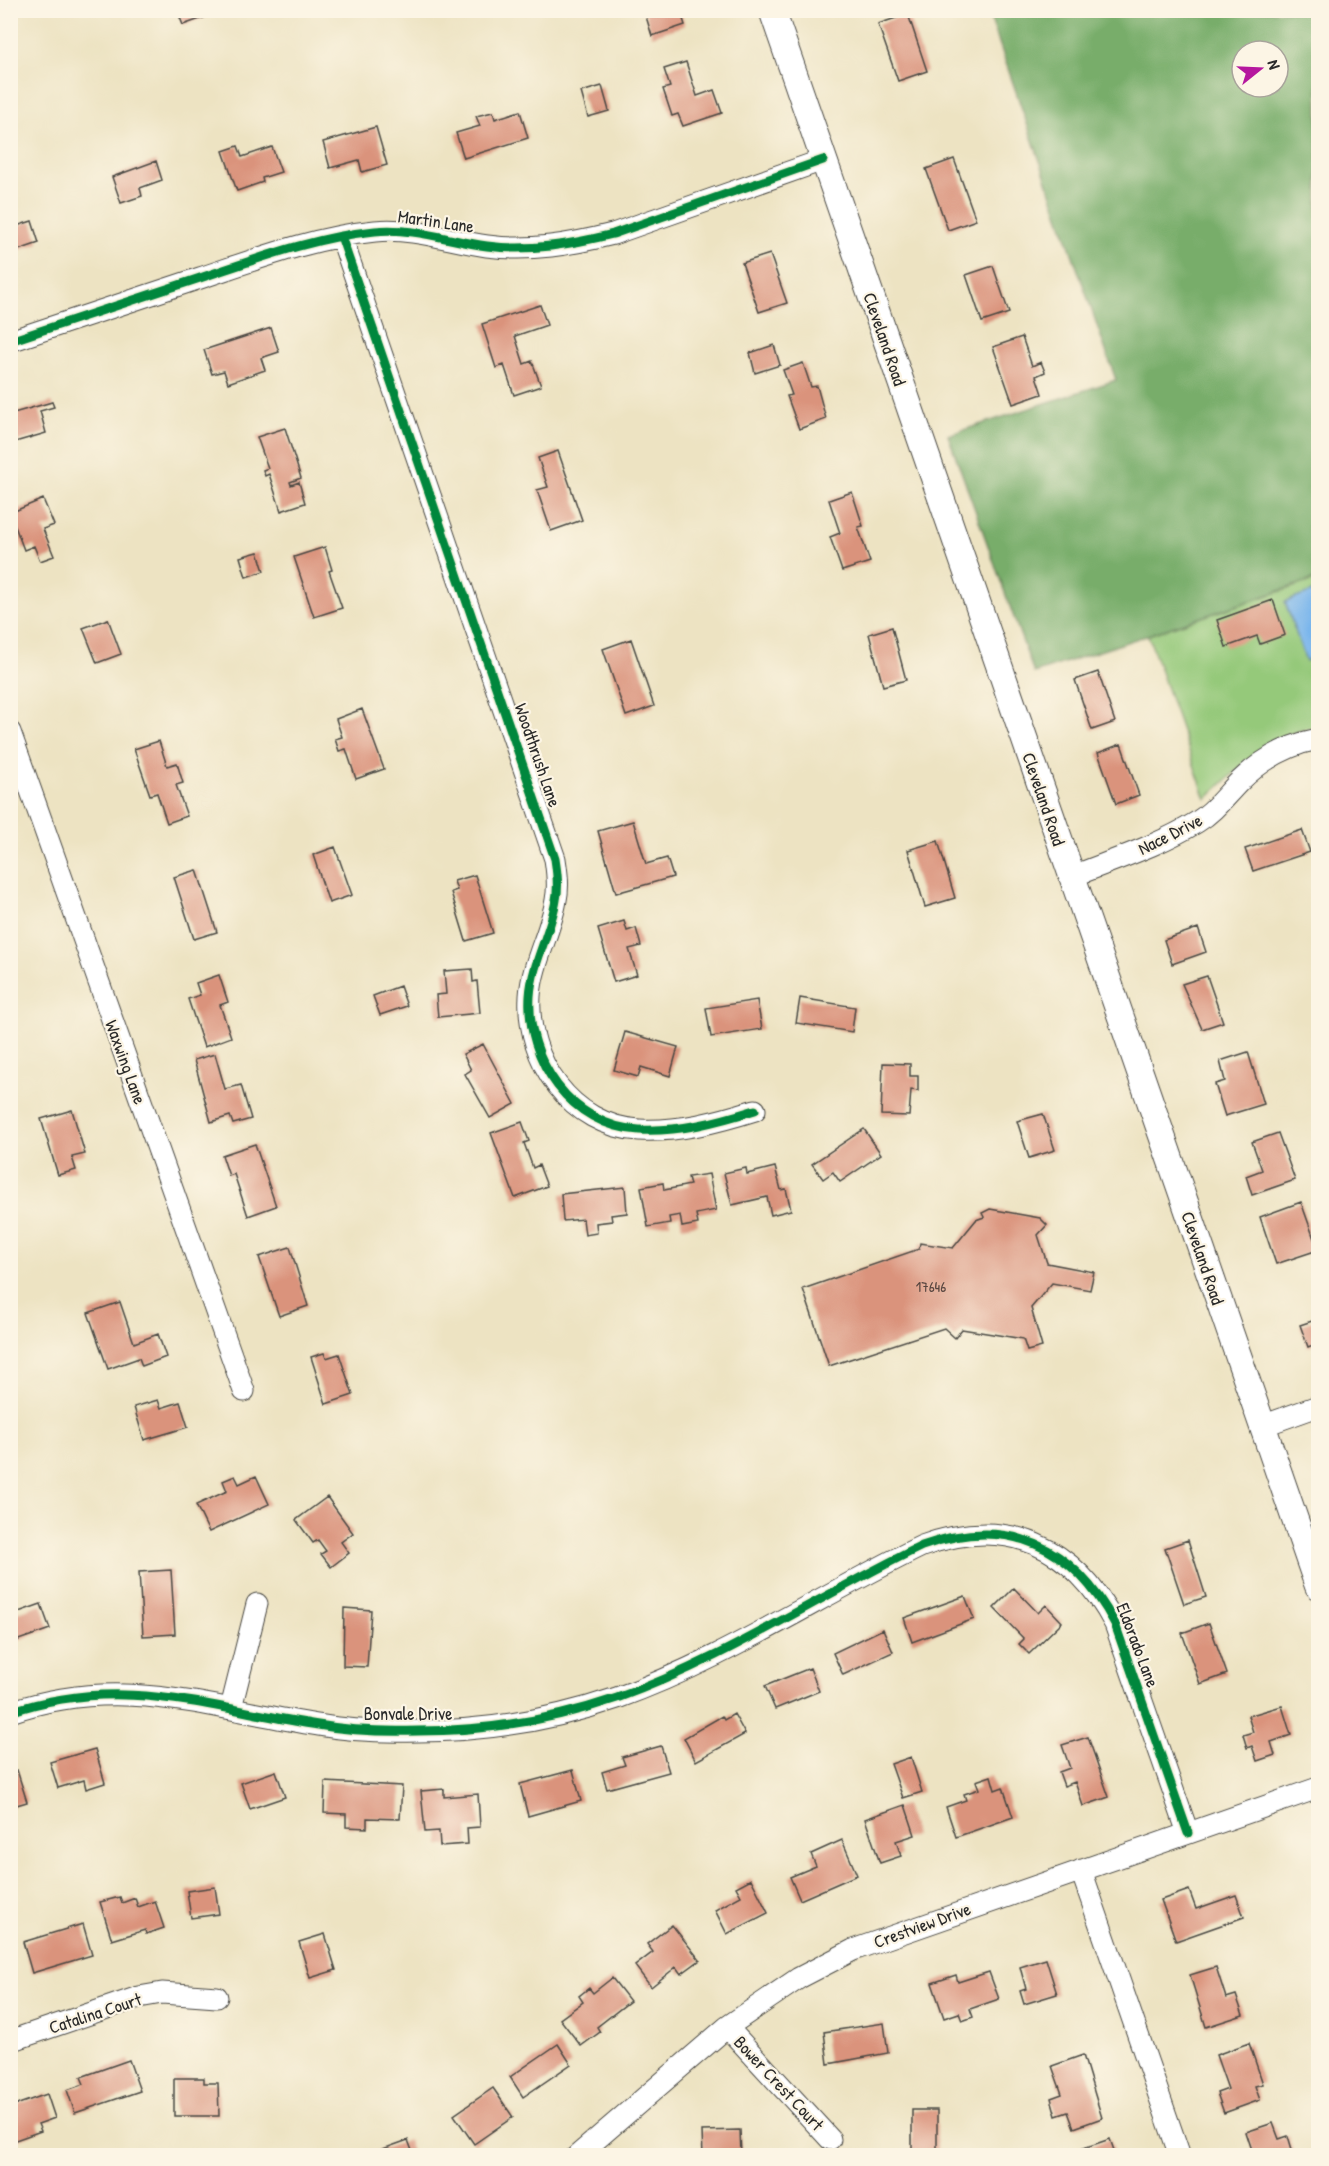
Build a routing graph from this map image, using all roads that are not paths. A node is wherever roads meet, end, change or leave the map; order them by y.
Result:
1 (772, 10) edge
2 (823, 160) junction
3 (341, 236) junction
4 (10, 341) edge
5 (10, 732) edge
6 (1318, 739) edge
7 (1071, 877) junction
8 (755, 1110) dead end
9 (244, 1391) dead end
10 (1318, 1406) edge
11 (1262, 1426) junction
12 (1318, 1586) edge
13 (257, 1604) dead end
14 (789, 1616) joint
15 (231, 1708) junction
16 (10, 1712) edge
17 (1318, 1788) edge
18 (1188, 1833) junction
19 (1081, 1870) junction
20 (217, 1997) dead end
21 (727, 2027) junction
22 (10, 2041) edge
23 (830, 2139) dead end
24 (577, 2156) edge
25 (1180, 2156) edge

1 - 2 main road, Cleveland Road
2 - 3 street, Martin Lane
2 - 7 main road, Cleveland Road
3 - 4 street, Martin Lane
3 - 8 street, Woodthrush Lane
5 - 9 street, Waxwing Lane
6 - 7 street, Nace Drive
7 - 11 main road, Cleveland Road
10 - 11 street
11 - 12 main road, Cleveland Road
13 - 15 street
14 - 15 street, Bonvale Drive
14 - 18 street, Eldorado Lane
15 - 16 street, Bonvale Drive
17 - 18 street, Crestview Drive
18 - 19 street, Crestview Drive
19 - 21 street, Crestview Drive
19 - 25 street
20 - 22 street, Catalina Court
21 - 23 street, Bower Crest Court
21 - 24 street, Crestview Drive

